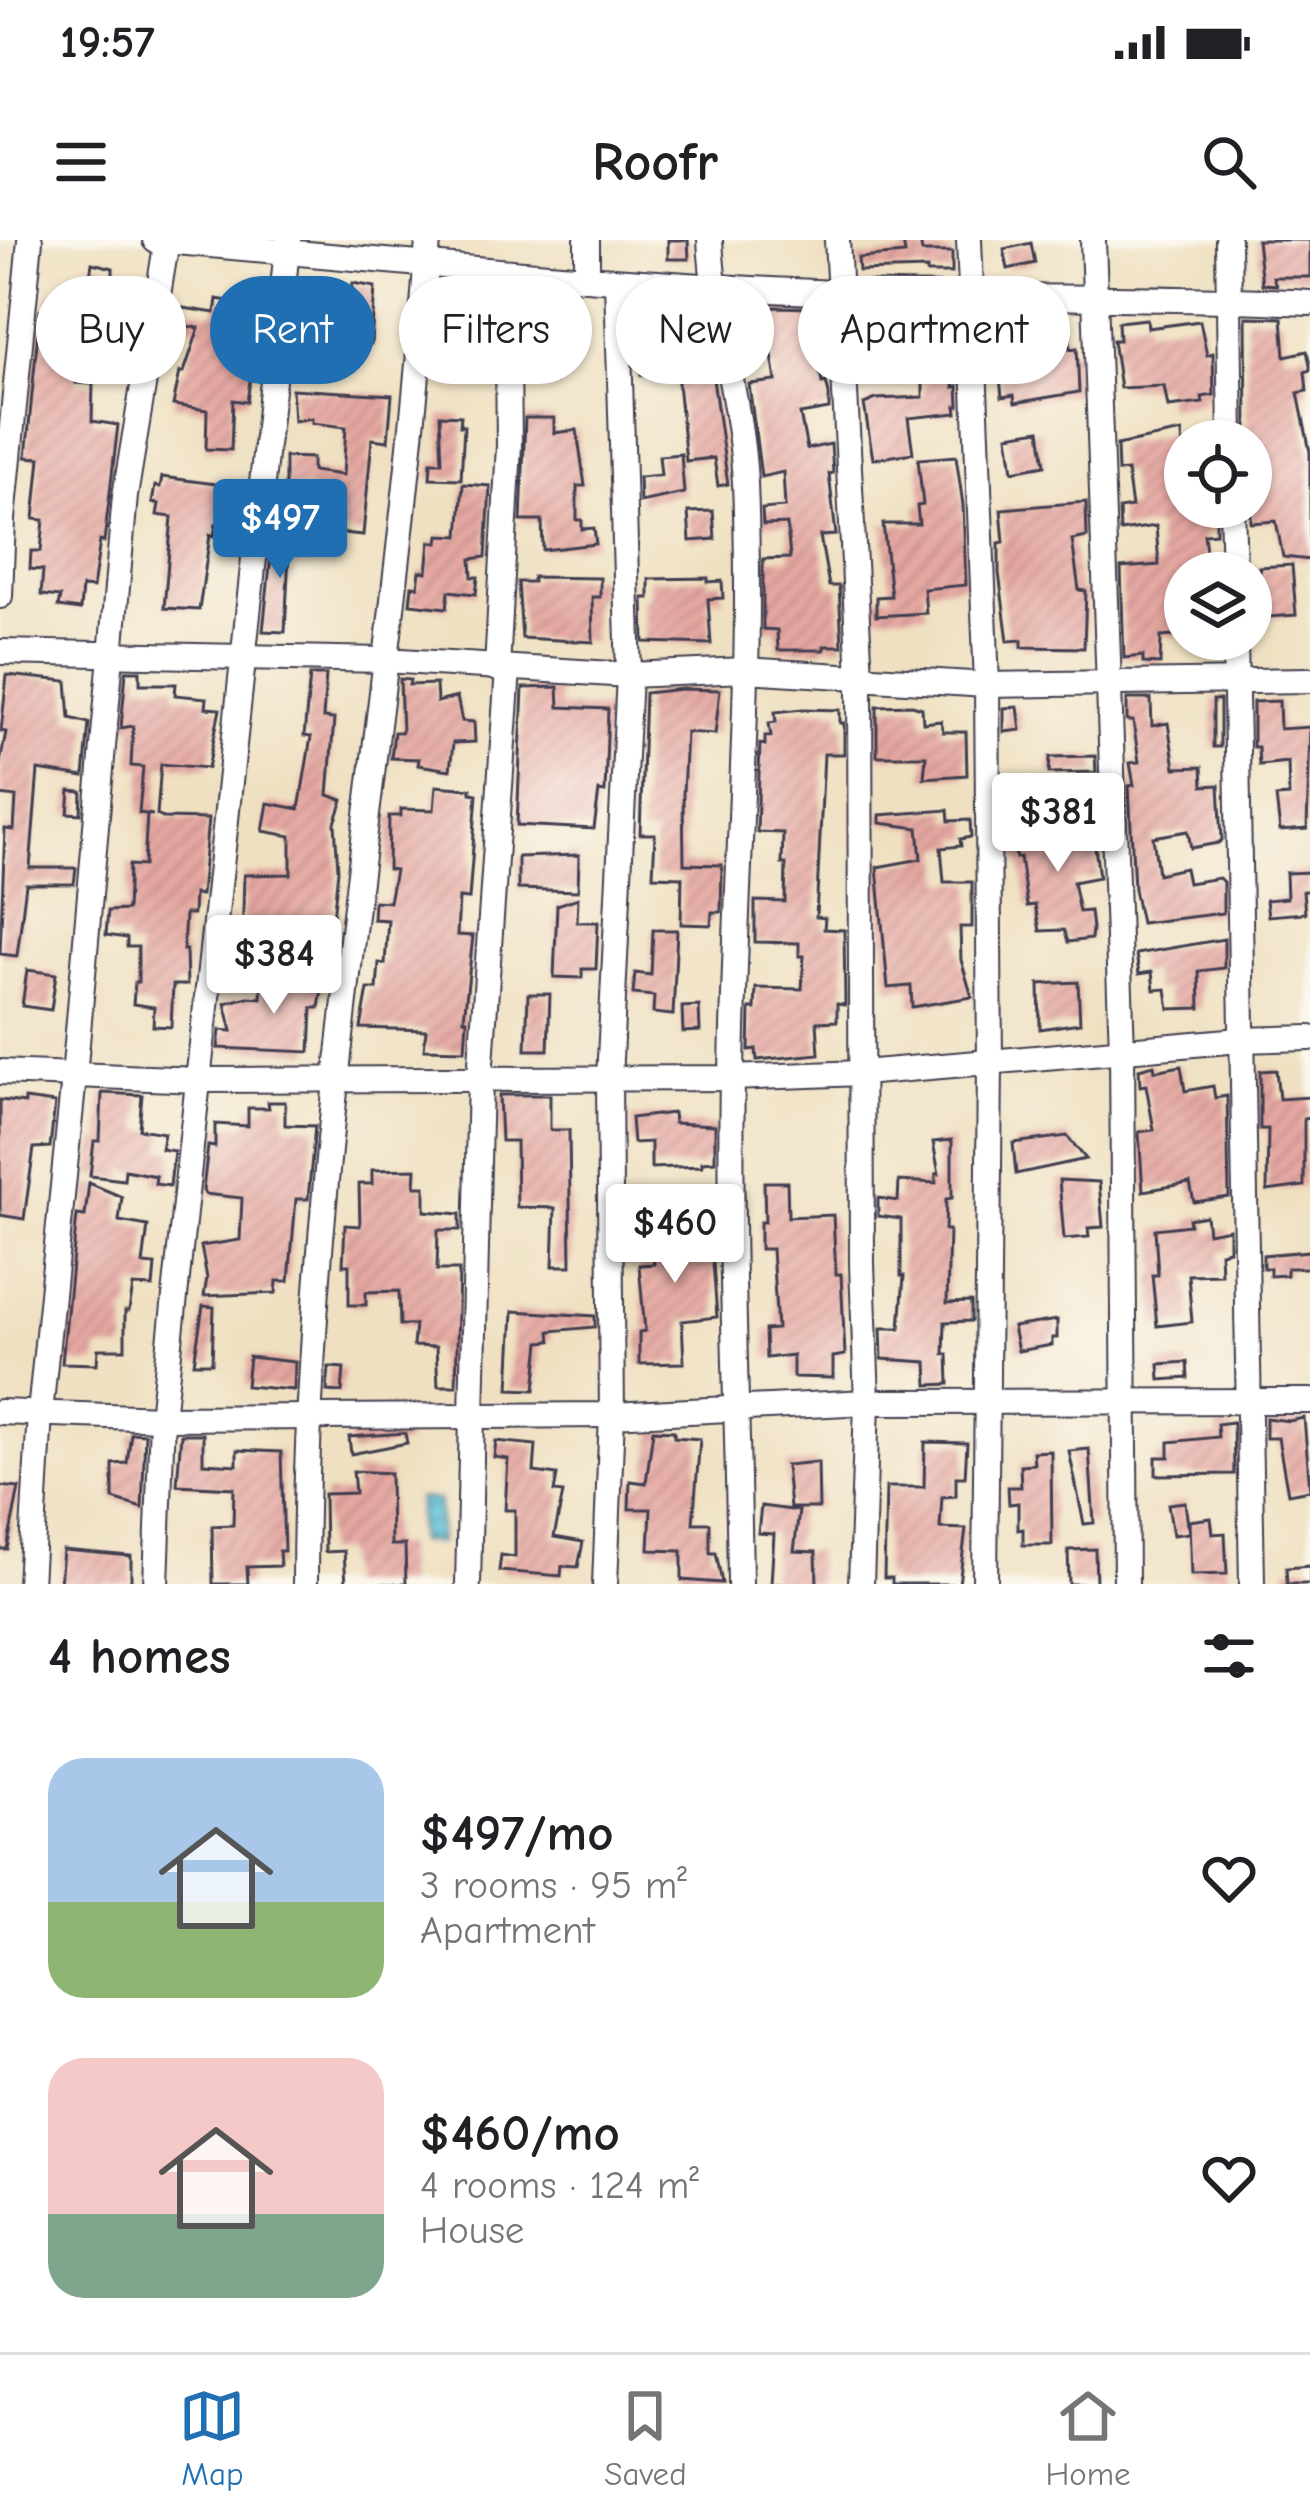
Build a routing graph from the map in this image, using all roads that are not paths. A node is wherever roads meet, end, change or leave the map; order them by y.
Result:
1 (30, 240) edge
2 (152, 240) edge
3 (587, 240) edge
4 (710, 240) edge
5 (837, 240) edge
6 (968, 240) edge
7 (1093, 240) edge
8 (1228, 240) edge
9 (167, 241) edge
10 (288, 246) edge
11 (428, 252) edge
12 (507, 272) junction
13 (560, 276) edge
14 (587, 276) edge
15 (712, 276) edge
16 (837, 276) edge
17 (969, 276) edge
18 (1070, 298) edge
19 (1093, 298) junction
20 (1229, 299) junction
21 (1310, 303) edge
22 (620, 384) edge
23 (732, 384) edge
24 (842, 384) edge
25 (973, 384) edge
26 (1232, 420) edge
27 (0, 596) edge
28 (0, 652) edge
29 (111, 657) junction
30 (244, 657) junction
31 (385, 660) junction
32 (1234, 660) edge
33 (503, 669) junction
34 (745, 670) junction
35 (629, 675) junction
36 (860, 677) junction
37 (1310, 680) edge
38 (1110, 683) junction
39 (1235, 684) junction
40 (987, 685) junction
41 (1310, 1038) edge
42 (1240, 1040) junction
43 (1122, 1050) junction
44 (990, 1063) junction
45 (0, 1072) edge
46 (862, 1073) junction
47 (74, 1077) junction
48 (481, 1078) junction
49 (732, 1078) junction
50 (336, 1079) junction
51 (609, 1079) junction
52 (199, 1080) junction
53 (1127, 1399) junction
54 (986, 1400) junction
55 (1250, 1400) junction
56 (1310, 1401) edge
57 (867, 1402) junction
58 (737, 1406) junction
59 (0, 1412) edge
60 (40, 1413) junction
61 (306, 1415) junction
62 (611, 1415) junction
63 (474, 1416) junction
64 (162, 1418) junction
65 (30, 1584) edge
66 (156, 1584) edge
67 (304, 1584) edge
68 (468, 1584) edge
69 (605, 1584) edge
70 (740, 1584) edge
71 (862, 1584) edge
72 (985, 1584) edge
73 (1126, 1584) edge
74 (1252, 1584) edge

1 - 27 street
2 - 9 street
3 - 14 street
4 - 15 street
5 - 16 street
6 - 17 street
7 - 19 street
8 - 20 street
9 - 10 street
9 - 29 street
10 - 11 street
10 - 30 street
11 - 12 street
11 - 31 street
12 - 13 street
12 - 33 street
18 - 19 street
19 - 20 street
19 - 38 street
20 - 21 street
20 - 26 street
22 - 35 street
23 - 34 street
24 - 36 street
25 - 40 street
28 - 29 street
29 - 30 street
29 - 47 street
30 - 31 street
30 - 52 street
31 - 33 street
31 - 50 street
32 - 39 street
33 - 35 street
33 - 48 street
34 - 35 street
34 - 36 street
34 - 49 street
35 - 51 street
36 - 40 street
36 - 46 street
37 - 39 street
38 - 39 street
38 - 40 street
38 - 43 street
39 - 42 street
40 - 44 street
41 - 42 street
42 - 43 street
42 - 55 street
43 - 44 street
43 - 53 street
44 - 46 street
44 - 54 street
45 - 47 street
46 - 49 street
46 - 57 street
47 - 52 street
47 - 60 street
48 - 50 street
48 - 51 street
48 - 63 street
49 - 51 street
49 - 58 street
50 - 52 street
50 - 61 street
51 - 62 street
52 - 64 street
53 - 54 street
53 - 55 street
53 - 73 street
54 - 57 street
54 - 72 street
55 - 56 street
55 - 74 street
57 - 58 street
57 - 71 street
58 - 62 street
58 - 70 street
59 - 60 street
60 - 64 street
60 - 65 street
61 - 63 street
61 - 64 street
61 - 67 street
62 - 63 street
62 - 69 street
63 - 68 street
64 - 66 street

